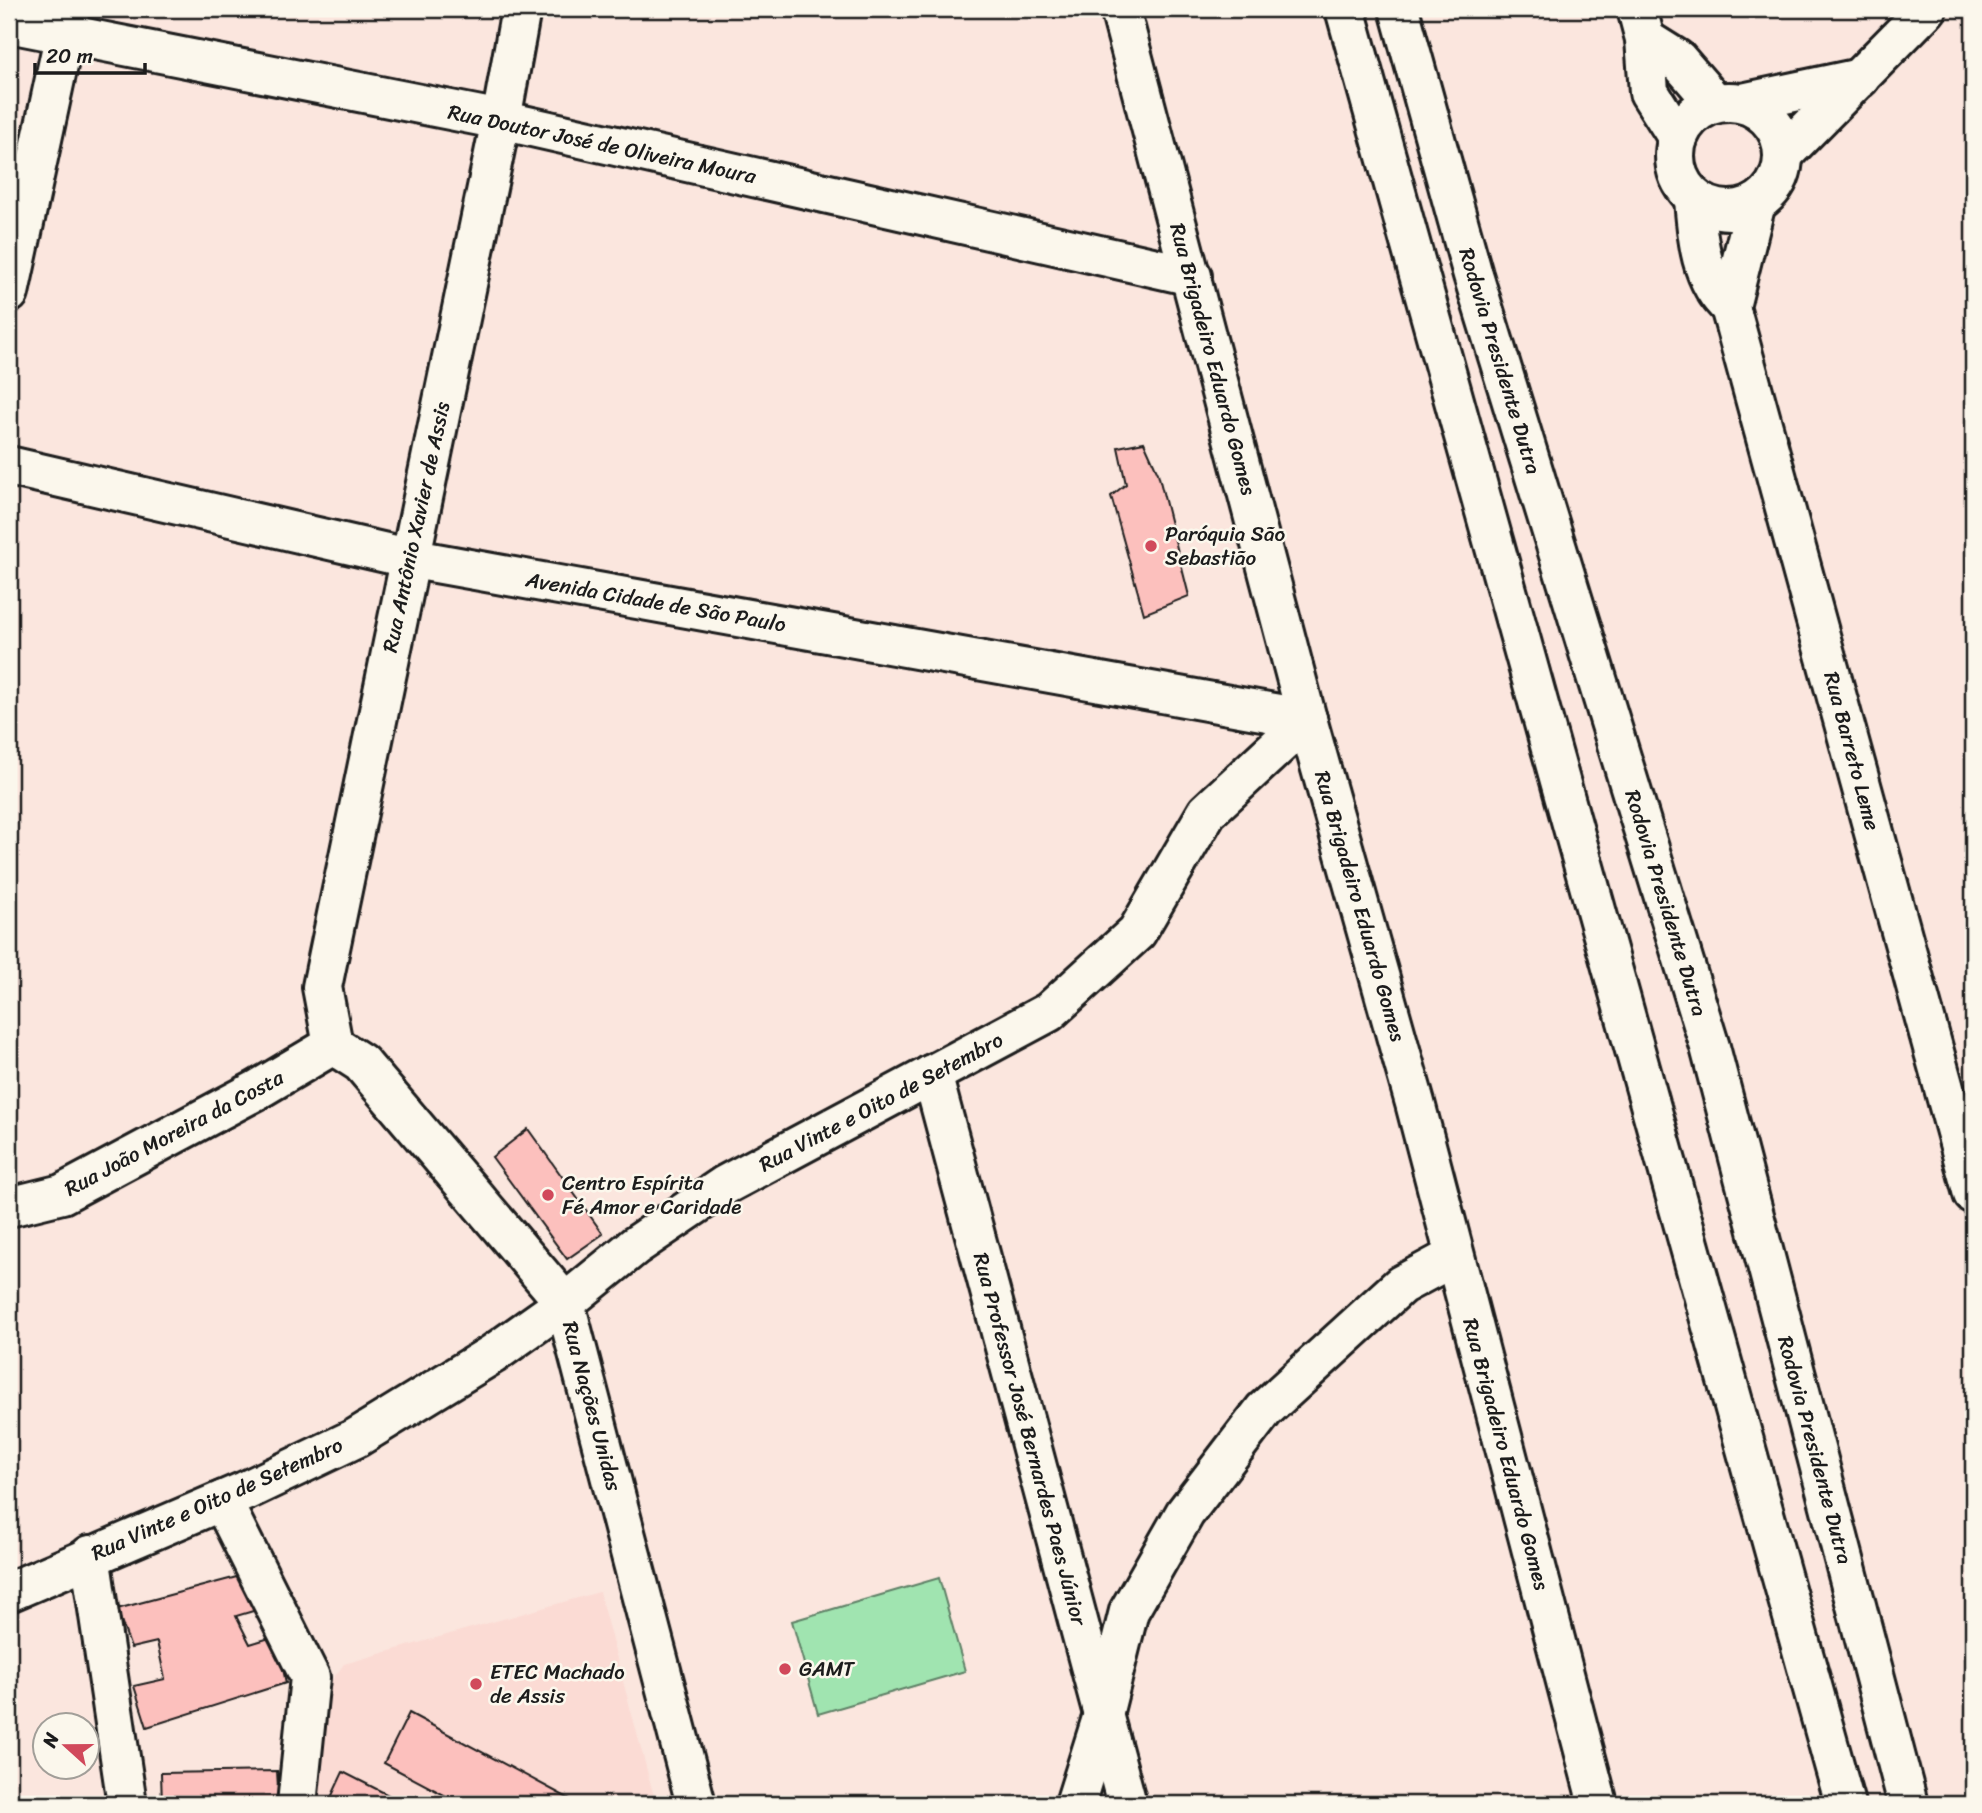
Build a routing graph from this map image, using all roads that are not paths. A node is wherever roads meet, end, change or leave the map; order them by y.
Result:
1 (521, 9) edge
2 (1120, 9) edge
3 (1345, 9) edge
4 (1399, 9) edge
5 (1927, 9) edge
6 (68, 21) edge
7 (9, 23) edge
8 (1641, 24) edge
9 (1860, 78) junction
10 (1728, 103) junction
11 (501, 120) junction
12 (1678, 138) junction
13 (1783, 155) junction
14 (1694, 199) junction
15 (1756, 203) junction
16 (1192, 276) junction
17 (9, 293) edge
18 (1730, 307) junction
19 (9, 466) edge
20 (408, 558) junction
21 (1307, 719) junction
22 (333, 1045) junction
23 (932, 1074) junction
24 (1973, 1194) edge
25 (9, 1207) edge
26 (1453, 1257) junction
27 (565, 1303) junction
28 (222, 1501) junction
29 (90, 1555) junction
30 (9, 1592) edge
31 (1103, 1715) junction
32 (127, 1804) edge
33 (297, 1804) edge
34 (696, 1804) edge
35 (1075, 1804) edge
36 (1127, 1804) edge
37 (1598, 1804) edge
38 (1845, 1804) edge
39 (1908, 1804) edge

1 - 11 main road, Rua Antônio Xavier de Assis
2 - 16 main road, Rua Brigadeiro Eduardo Gomes
3 - 38 main road
4 - 39 main road, Rodovia Presidente Dutra
5 - 9 main road
6 - 7 main road, Rua Doutor José de Oliveira Moura
6 - 11 main road, Rua Doutor José de Oliveira Moura
6 - 17 main road
8 - 10 main road
8 - 12 main road
9 - 10 main road
9 - 13 main road
10 - 12 main road
10 - 13 main road
11 - 16 main road, Rua Doutor José de Oliveira Moura
11 - 20 main road, Rua Antônio Xavier de Assis
12 - 14 main road
13 - 15 main road
14 - 15 main road
14 - 18 main road
15 - 18 main road
16 - 21 main road, Rua Brigadeiro Eduardo Gomes
18 - 24 main road, Rua Barreto Leme
19 - 20 main road, Avenida Cidade de São Paulo
20 - 21 main road, Avenida Cidade de São Paulo
20 - 22 main road, Rua Antônio Xavier de Assis
21 - 23 main road, Rua Vinte e Oito de Setembro
21 - 26 main road, Rua Brigadeiro Eduardo Gomes
22 - 25 main road, Rua João Moreira da Costa
22 - 27 main road, Rua Nações Unidas
23 - 27 main road, Rua Vinte e Oito de Setembro
23 - 31 main road, Rua Professor José Bernardes Paes Júnior
26 - 31 main road
26 - 37 main road, Rua Brigadeiro Eduardo Gomes
27 - 28 main road, Rua Vinte e Oito de Setembro
27 - 34 main road, Rua Nações Unidas
28 - 29 main road, Rua Vinte e Oito de Setembro
28 - 33 main road
29 - 30 main road, Rua Vinte e Oito de Setembro
29 - 32 main road
31 - 35 main road
31 - 36 main road, Rua Professor José Bernardes Paes Júnior

